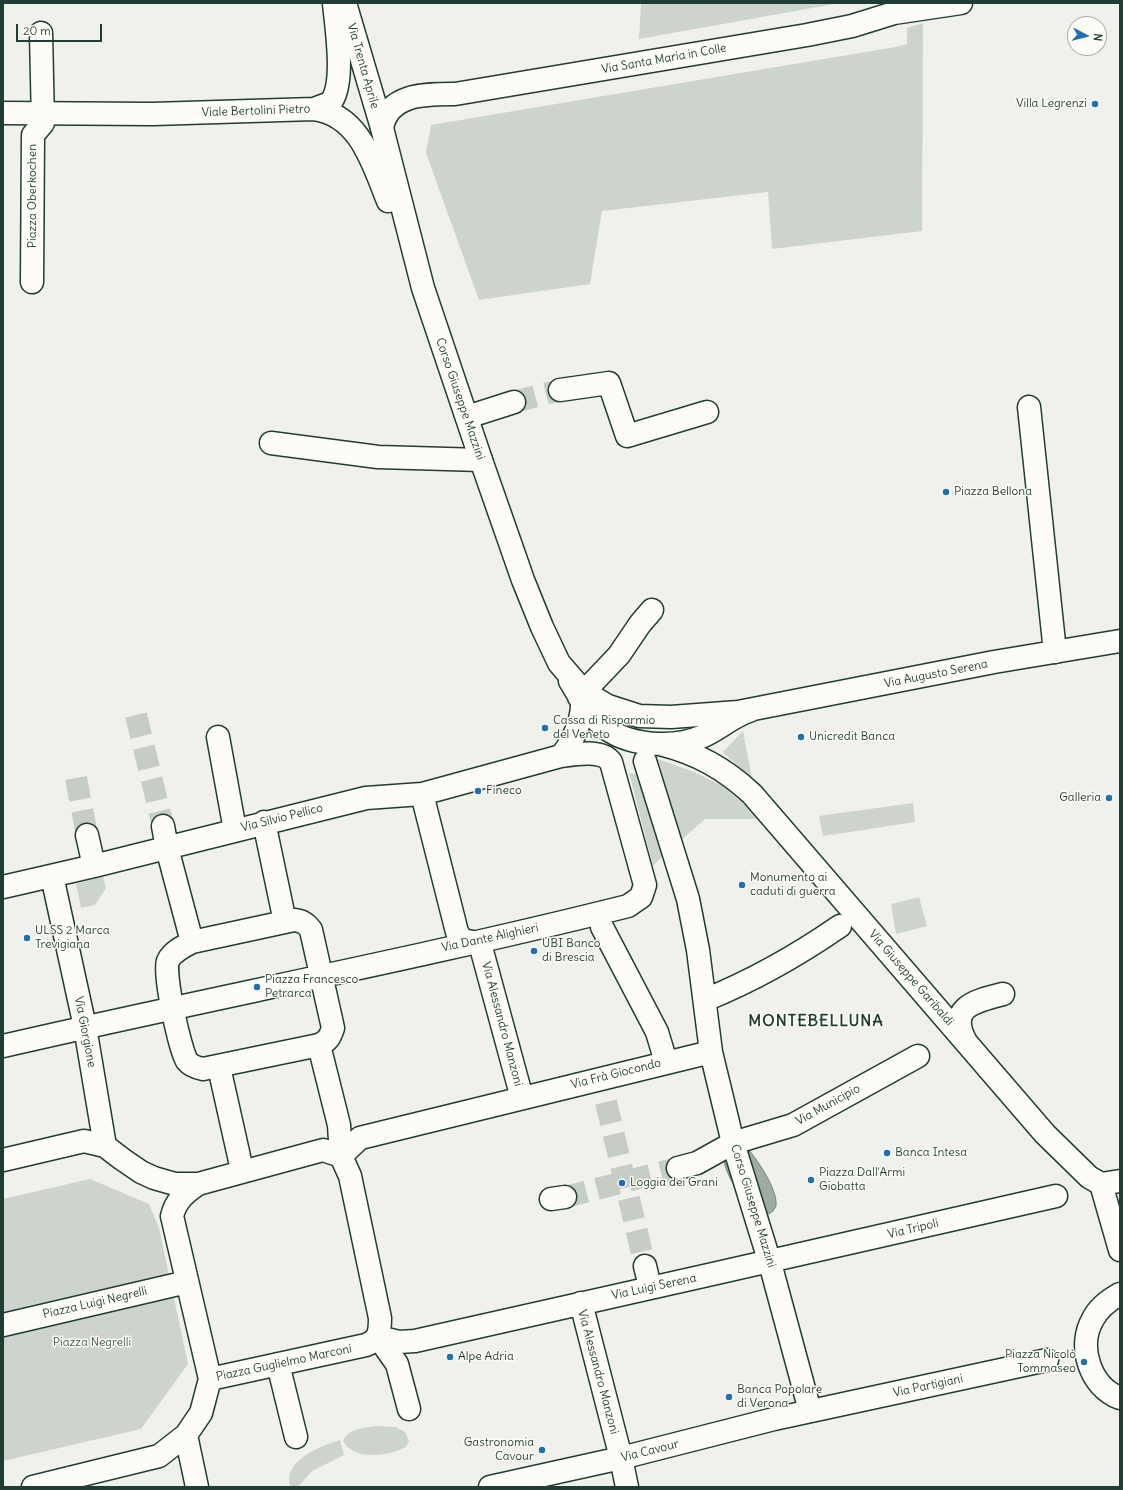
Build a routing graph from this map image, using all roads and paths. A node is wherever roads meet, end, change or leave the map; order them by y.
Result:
1 (334, 3) edge
2 (345, 3) edge
3 (961, 3) edge
4 (906, 7) edge
5 (41, 33) dead end
6 (314, 109) junction
7 (3, 113) edge
8 (43, 113) junction
9 (382, 128) junction
10 (32, 282) dead end
11 (423, 288) junction
12 (560, 390) tunnel mouth
13 (514, 402) tunnel mouth
14 (1029, 407) dead end
15 (707, 412) dead end
16 (467, 417) junction
17 (271, 443) dead end
18 (481, 460) junction
19 (652, 610) dead end
20 (1120, 641) edge
21 (1055, 652) junction
22 (559, 663) joint
23 (582, 697) junction
24 (752, 710) junction
25 (655, 717) joint
26 (225, 736) dead end
27 (649, 747) junction
28 (561, 756) junction
29 (611, 762) junction
30 (422, 794) junction
31 (163, 826) tunnel mouth
32 (250, 826) junction
33 (87, 835) tunnel mouth
34 (167, 848) junction
35 (94, 866) junction
36 (52, 876) junction
37 (3, 887) edge
38 (285, 922) junction
39 (840, 926) dead end
40 (602, 927) dead end
41 (192, 942) junction
42 (477, 947) junction
43 (321, 976) junction
44 (1002, 994) dead end
45 (706, 1000) junction
46 (173, 1007) junction
47 (85, 1027) junction
48 (966, 1043) junction
49 (319, 1045) junction
50 (3, 1046) edge
51 (711, 1052) junction
52 (918, 1056) dead end
53 (666, 1062) junction
54 (219, 1067) junction
55 (522, 1098) junction
56 (733, 1143) junction
57 (106, 1146) junction
58 (342, 1156) junction
59 (3, 1160) edge
60 (678, 1168) tunnel mouth
61 (242, 1170) junction
62 (141, 1172) junction
63 (1111, 1182) edge
64 (198, 1184) junction
65 (1056, 1196) dead end
66 (172, 1216) junction
67 (1120, 1250) edge
68 (770, 1263) junction
69 (645, 1266) tunnel mouth
70 (728, 1271) joint
71 (187, 1282) junction
72 (650, 1287) junction
73 (1120, 1293) edge
74 (580, 1303) junction
75 (3, 1325) edge
76 (378, 1336) junction
77 (1047, 1360) dead end
78 (278, 1364) junction
79 (210, 1379) junction
80 (1120, 1398) edge
81 (409, 1409) dead end
82 (810, 1411) junction
83 (186, 1435) junction
84 (296, 1437) dead end
85 (621, 1458) junction
86 (57, 1484) edge
87 (33, 1487) edge
88 (197, 1487) edge
89 (490, 1487) edge
90 (627, 1487) edge

1 - 6 street, Via Trenta Aprile
2 - 9 street, Via Trenta Aprile
3 - 4 street, Via Santa Maria in Colle
4 - 9 street, Via Santa Maria in Colle
5 - 8 street, Piazza Oberkochen
6 - 8 street, Viale Bertolini Pietro
6 - 11 street, Viale Bertolini Pietro
7 - 8 street, Viale Bertolini Pietro
8 - 10 street, Piazza Oberkochen
9 - 11 street, Corso Giuseppe Mazzini
11 - 16 street, Corso Giuseppe Mazzini
12 - 15 street
13 - 16 street
14 - 21 street
16 - 18 street, Corso Giuseppe Mazzini
17 - 18 street
18 - 22 street, Corso Giuseppe Mazzini
19 - 23 street
20 - 21 street, Via Augusto Serena
21 - 24 street, Via Augusto Serena
22 - 23 street, Via Giuseppe Garibaldi
23 - 25 street, Via Giuseppe Garibaldi
23 - 27 street, Via Giuseppe Garibaldi
23 - 28 street
24 - 25 street, Via Augusto Serena
24 - 27 street, Via Augusto Serena
26 - 32 street
27 - 29 street, Via Giuseppe Garibaldi
27 - 45 street, Corso Giuseppe Mazzini
27 - 48 street, Via Giuseppe Garibaldi
28 - 29 street
28 - 30 street, Via Silvio Pellico
29 - 42 street, Via Dante Alighieri
30 - 32 street, Via Silvio Pellico
30 - 42 street
31 - 34 street
32 - 34 street, Via Silvio Pellico
32 - 38 street
33 - 35 street
34 - 35 street, Via Silvio Pellico
34 - 41 street
35 - 36 street, Via Silvio Pellico
36 - 37 street, Via Silvio Pellico
36 - 47 street, Via Giorgione
38 - 41 street
38 - 43 street
39 - 45 street
40 - 53 street
41 - 46 street
42 - 43 street, Via Dante Alighieri
42 - 55 street, Via Alessandro Manzoni
43 - 46 street
43 - 49 street
44 - 48 street
45 - 51 street, Corso Giuseppe Mazzini
46 - 47 street
46 - 54 street
47 - 50 street
47 - 57 street, Via Giorgione
48 - 63 street, Via Giuseppe Garibaldi
49 - 54 street
49 - 58 street
51 - 53 street, Via Frà Giocondo
51 - 56 street, Corso Giuseppe Mazzini
52 - 56 street, Via Municipio
53 - 55 street, Via Frà Giocondo
54 - 61 street
55 - 58 street
56 - 60 street, Via Municipio
56 - 68 street, Corso Giuseppe Mazzini
57 - 59 street
57 - 62 street
58 - 61 street
58 - 76 street
61 - 64 street
62 - 64 street
62 - 66 street, Piazza Guglielmo Marconi
63 - 67 street, Via Giuseppe Garibaldi
64 - 66 street
65 - 68 street, Via Tripoli
66 - 71 street, Piazza Guglielmo Marconi
68 - 70 street, Via Tripoli
68 - 82 street, Corso Giuseppe Mazzini
69 - 72 street
70 - 72 street, Via Luigi Serena
71 - 75 street, Piazza Luigi Negrelli
71 - 79 street, Piazza Guglielmo Marconi
72 - 74 street, Via Luigi Serena
73 - 80 street
74 - 76 street
74 - 85 street, Via Alessandro Manzoni
76 - 78 street, Piazza Guglielmo Marconi
76 - 81 street
77 - 82 street, Via Partigiani
78 - 79 street, Piazza Guglielmo Marconi
78 - 84 street
79 - 83 street
82 - 85 street, Via Cavour
83 - 86 street
83 - 88 street
85 - 89 street, Via Cavour
85 - 90 street, Via Alessandro Manzoni
86 - 87 street

